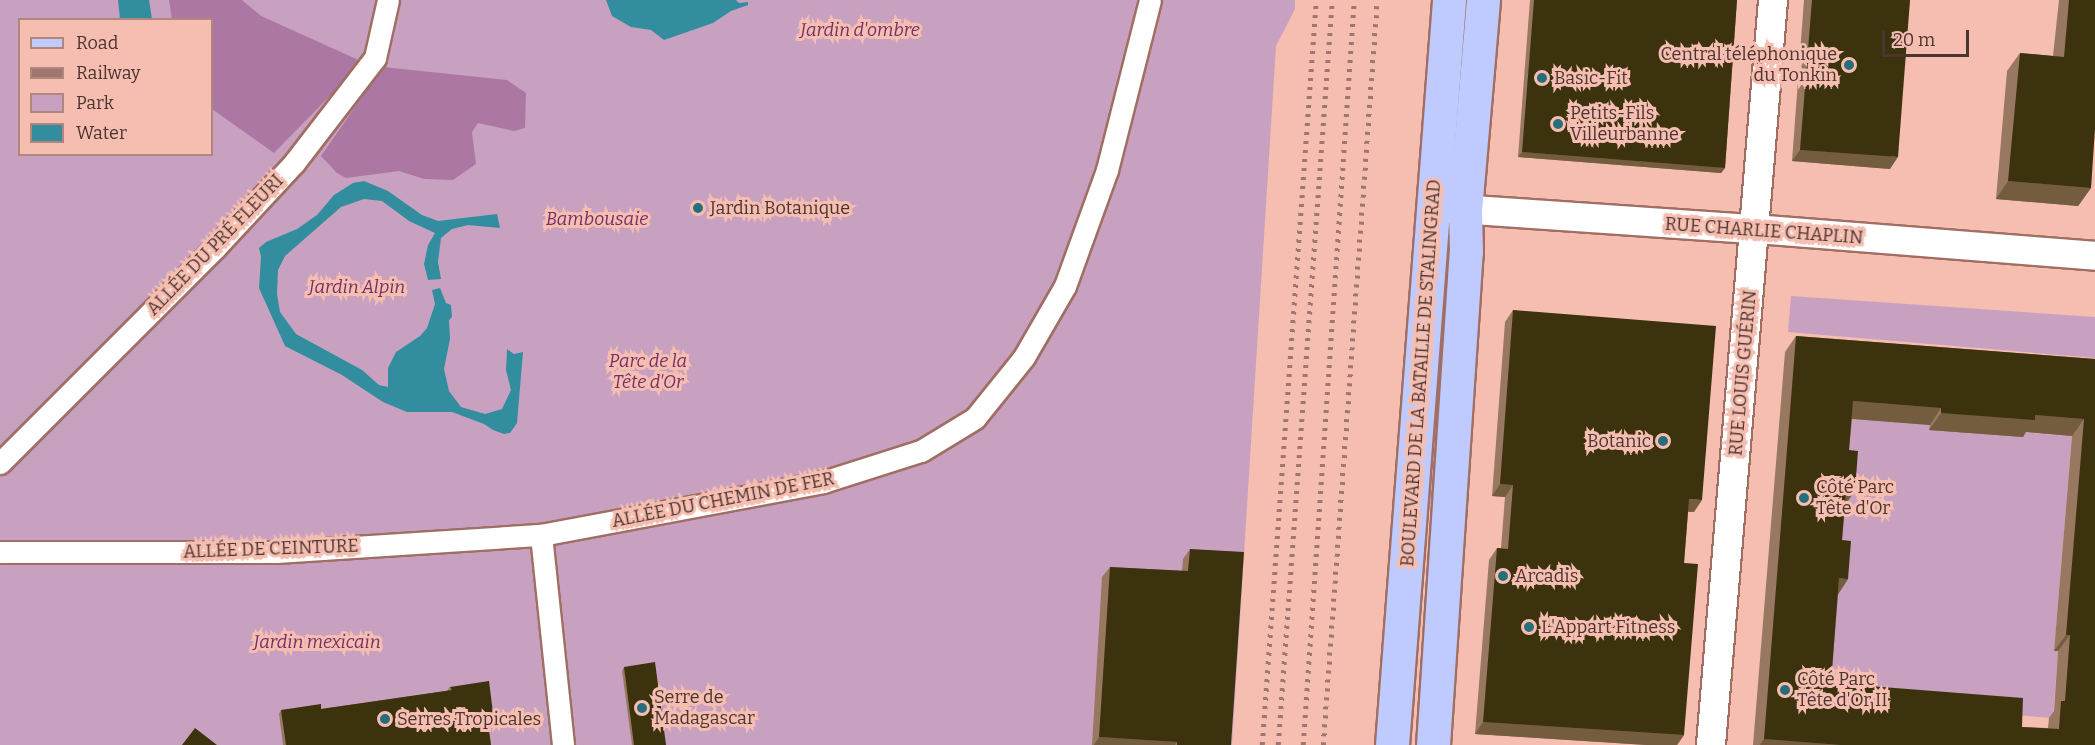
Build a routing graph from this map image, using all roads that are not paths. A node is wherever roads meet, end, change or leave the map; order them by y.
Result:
1 (388, 0) edge
2 (1150, 0) edge
3 (1449, 0) edge
4 (1483, 0) edge
5 (1773, 0) edge
6 (1449, 208) junction
7 (1755, 229) junction
8 (2095, 256) edge
9 (0, 463) edge
10 (541, 535) junction
11 (0, 552) edge
12 (563, 745) edge
13 (1392, 745) edge
14 (1433, 745) edge
15 (1711, 745) edge

1 - 9 street, ALLÉE DU PRÉ FLEURI
2 - 10 street, ALLÉE DU CHEMIN DE FER
3 - 6 main road, BOULEVARD DE LA BATAILLE DE STALINGRAD
4 - 6 main road, BOULEVARD DE LA BATAILLE DE STALINGRAD
5 - 7 street, RUE LOUIS GUÉRIN
6 - 7 street, RUE CHARLIE CHAPLIN
6 - 13 main road, BOULEVARD DE LA BATAILLE DE STALINGRAD
6 - 14 main road, BOULEVARD DE LA BATAILLE DE STALINGRAD
7 - 8 street, RUE CHARLIE CHAPLIN
7 - 15 street, RUE LOUIS GUÉRIN
10 - 11 street, ALLÉE DE CEINTURE
10 - 12 street

